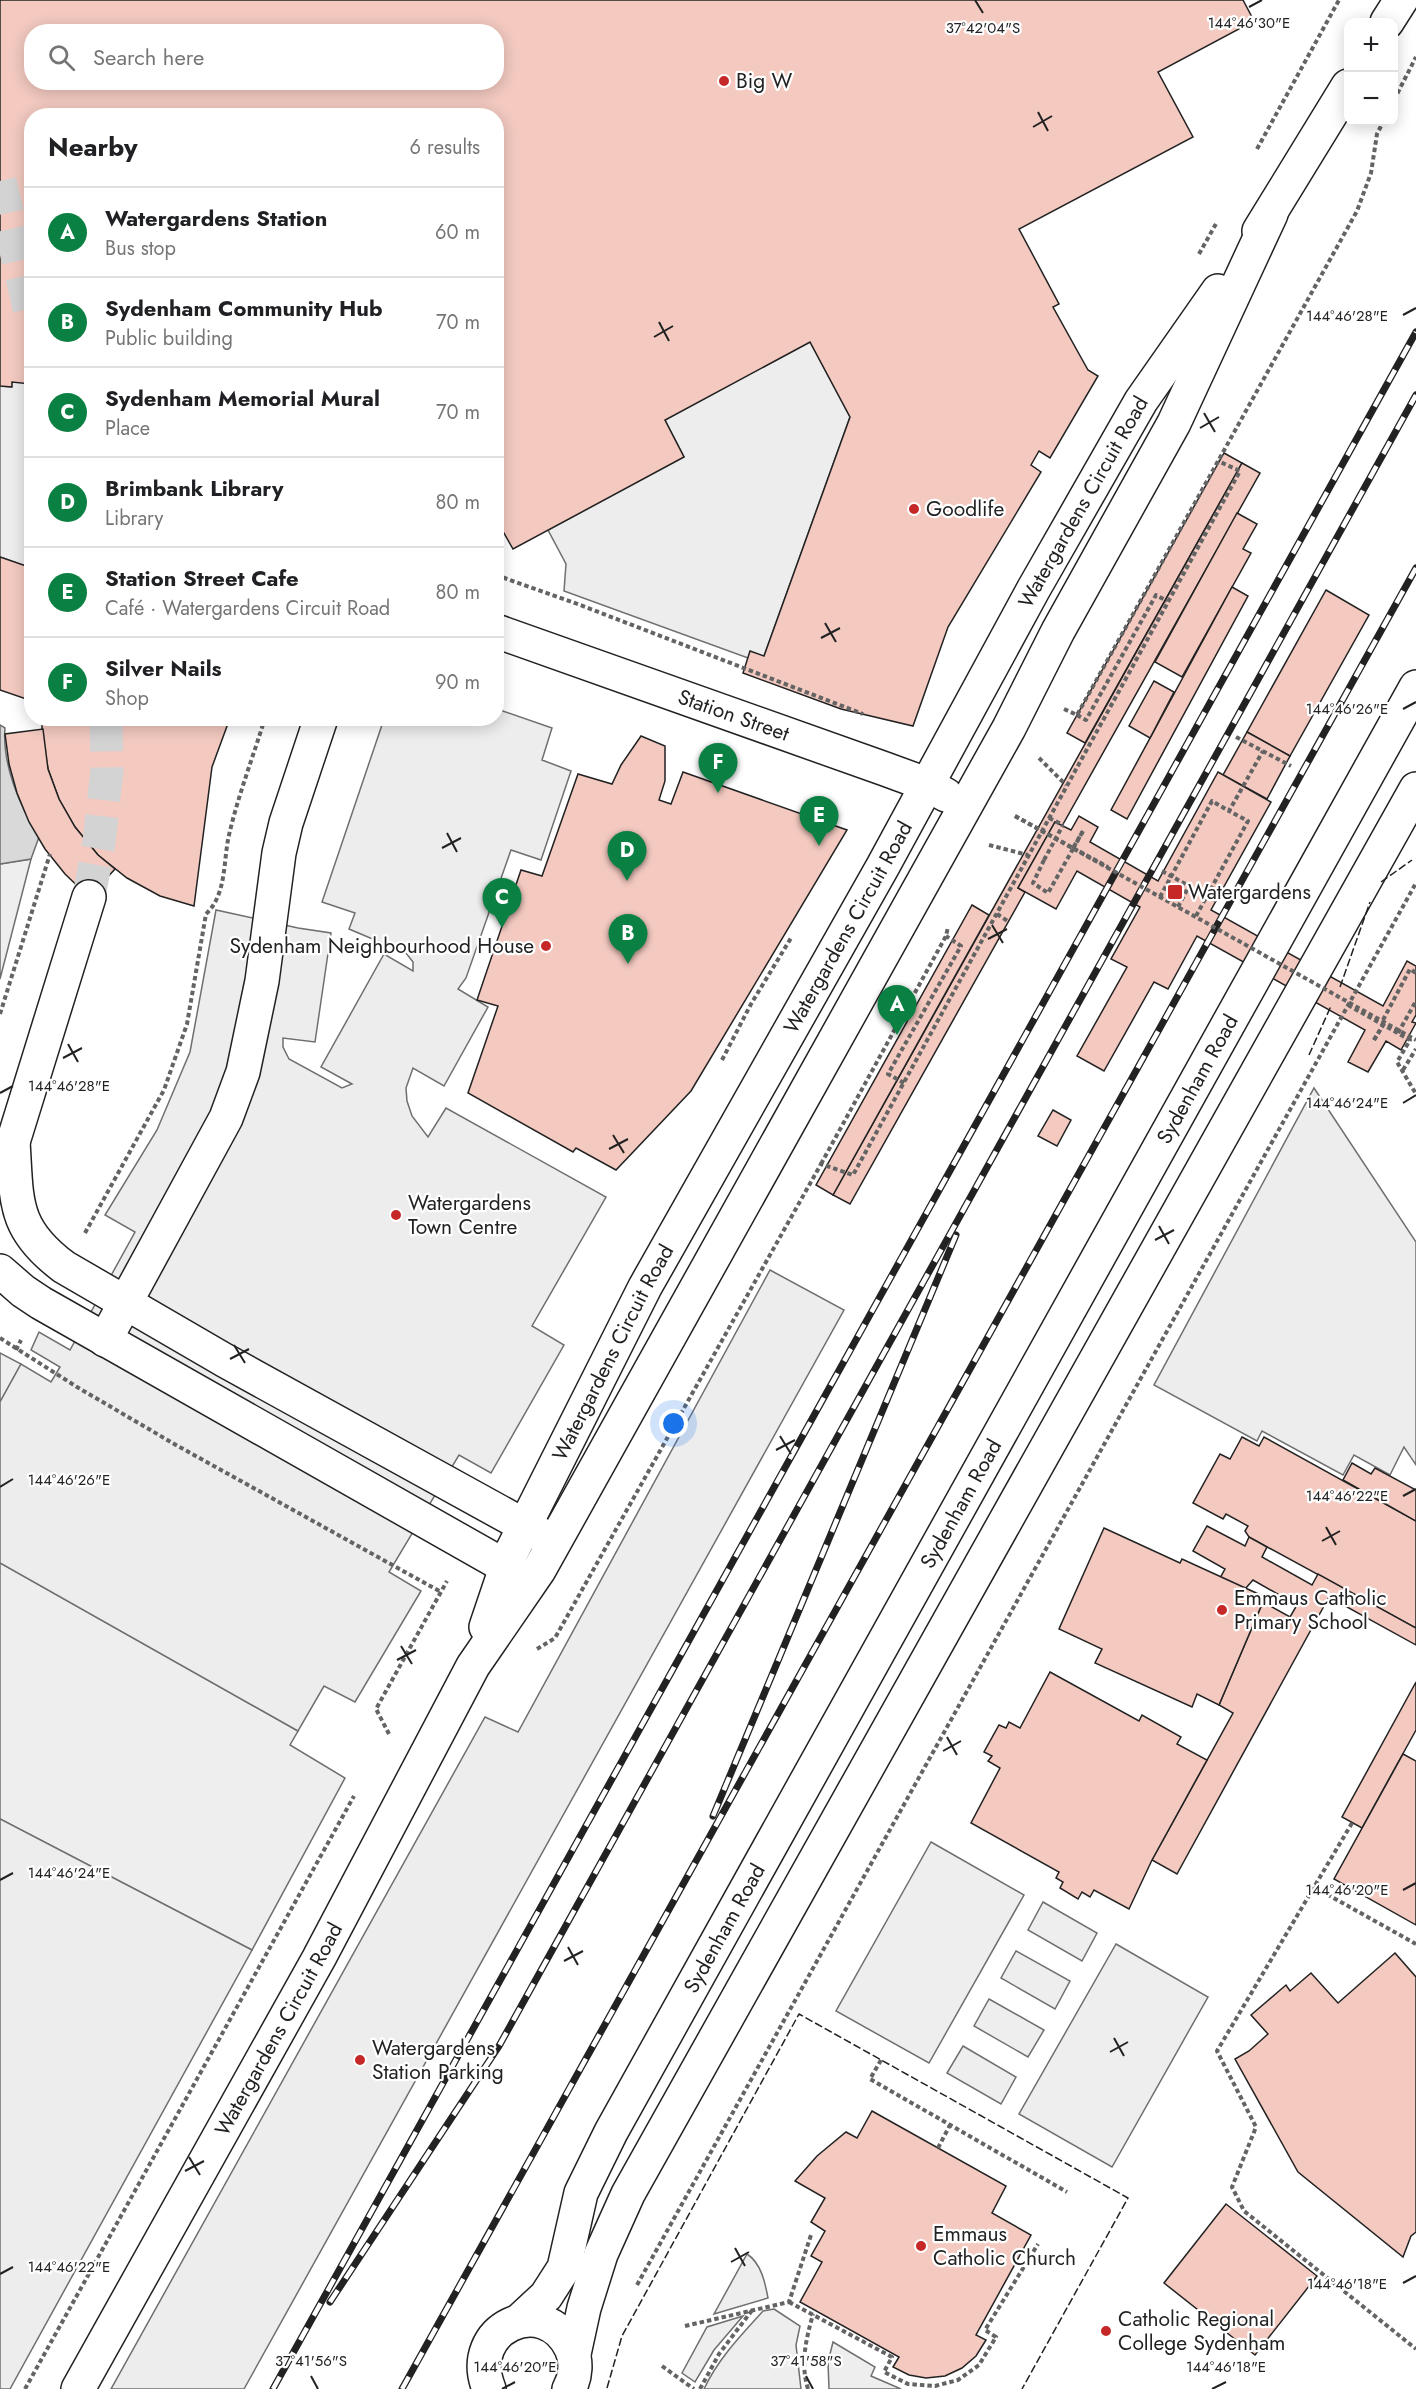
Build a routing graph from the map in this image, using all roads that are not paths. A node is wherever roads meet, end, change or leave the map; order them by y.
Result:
1 (1401, 0) edge
2 (1390, 18) edge
3 (1344, 93) edge
4 (1271, 214) junction
5 (504, 634) edge
6 (1416, 687) edge
7 (318, 726) edge
8 (926, 784) junction
9 (1416, 789) edge
10 (966, 806) junction
11 (89, 897) tunnel mouth
12 (1199, 1077) junction
13 (1249, 1086) junction
14 (7, 1154) edge
15 (0, 1271) edge
16 (124, 1303) junction
17 (105, 1340) junction
18 (525, 1526) junction
19 (555, 1542) junction
20 (519, 1574) junction
21 (519, 2321) junction
22 (574, 2354) junction
23 (486, 2386) edge
24 (78, 2389) edge
25 (569, 2389) edge

1 - 2 street
3 - 4 street, Watergardens Circuit Road
4 - 8 street, Watergardens Circuit Road
4 - 10 street, Watergardens Circuit Road
5 - 8 street, Station Street
6 - 12 street, Sydenham Road
7 - 16 street
8 - 10 street, Station Street
8 - 18 street, Watergardens Circuit Road
9 - 13 street
10 - 19 street, Watergardens Circuit Road
11 - 14 street
12 - 13 street
12 - 21 street, Sydenham Road
13 - 22 street
14 - 16 street
15 - 17 street
16 - 17 street
16 - 18 street
17 - 20 street
18 - 19 street
18 - 20 street, Watergardens Circuit Road
19 - 20 street, Watergardens Circuit Road
20 - 24 street, Watergardens Circuit Road
21 - 22 street
21 - 23 street, Sydenham Road
22 - 25 street

